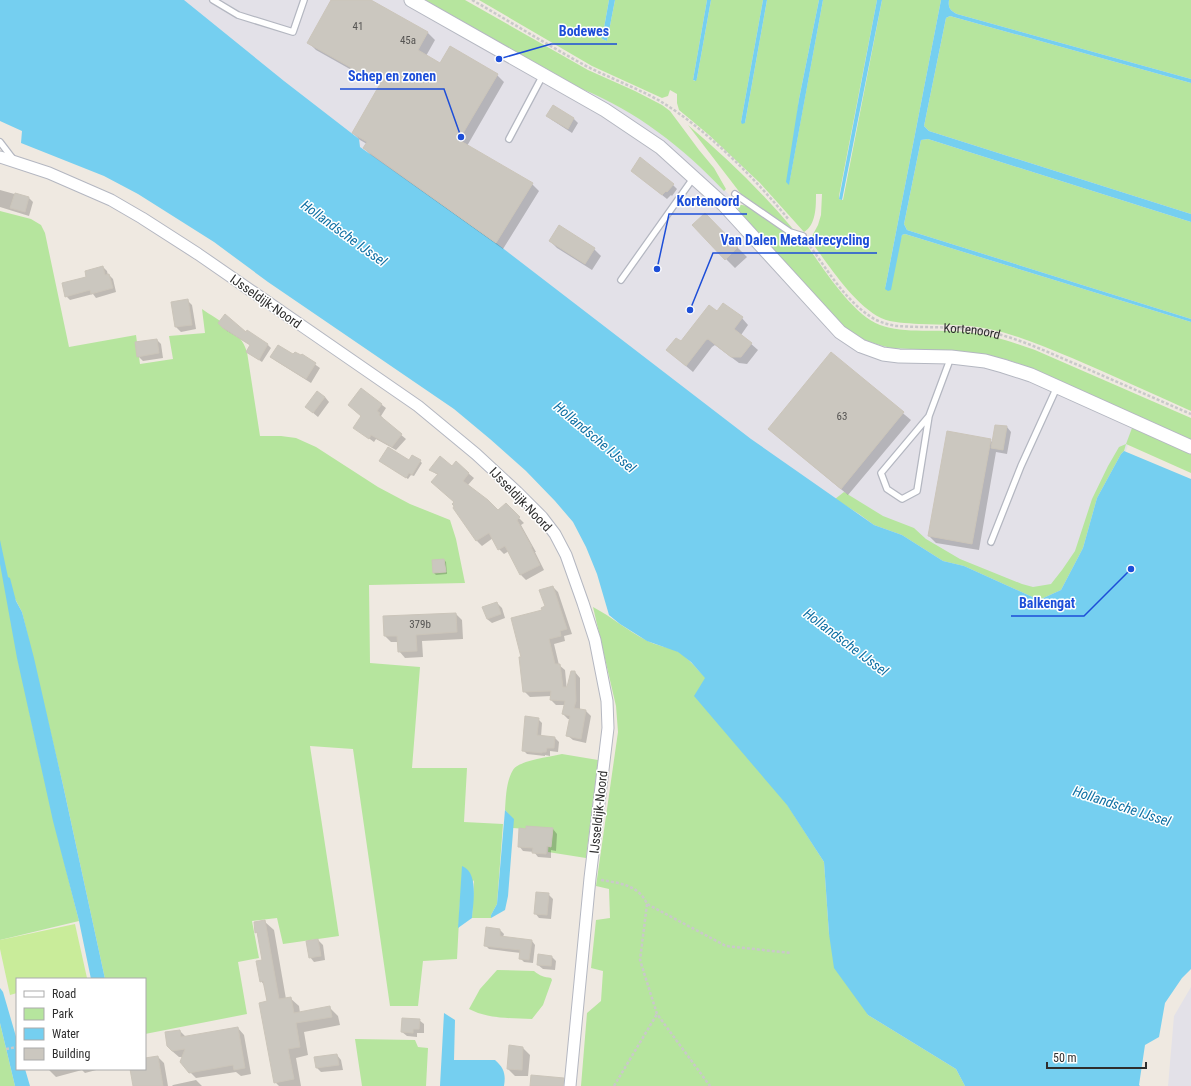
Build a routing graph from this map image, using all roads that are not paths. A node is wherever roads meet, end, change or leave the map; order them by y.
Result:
1 (213, 0) edge
2 (304, 0) edge
3 (411, 0) edge
4 (543, 75) junction
5 (509, 139) dead end
6 (0, 142) edge
7 (0, 157) edge
8 (16, 162) junction
9 (694, 177) junction
10 (735, 194) dead end
11 (803, 236) road end
12 (621, 280) dead end
13 (951, 357) junction
14 (1057, 387) junction
15 (929, 416) junction
16 (1191, 447) edge
17 (991, 542) dead end
18 (570, 1086) edge

1 - 2 lane
3 - 4 street, Kortenoord
4 - 5 lane
4 - 9 street, Kortenoord
6 - 8 lane
7 - 8 street, IJsseldijk-Noord
8 - 18 street, IJsseldijk-Noord
9 - 12 lane
9 - 13 street, Kortenoord
10 - 11 lane
13 - 14 street, Kortenoord
13 - 15 lane
14 - 16 street, Kortenoord
14 - 17 lane
15 - 15 lane

